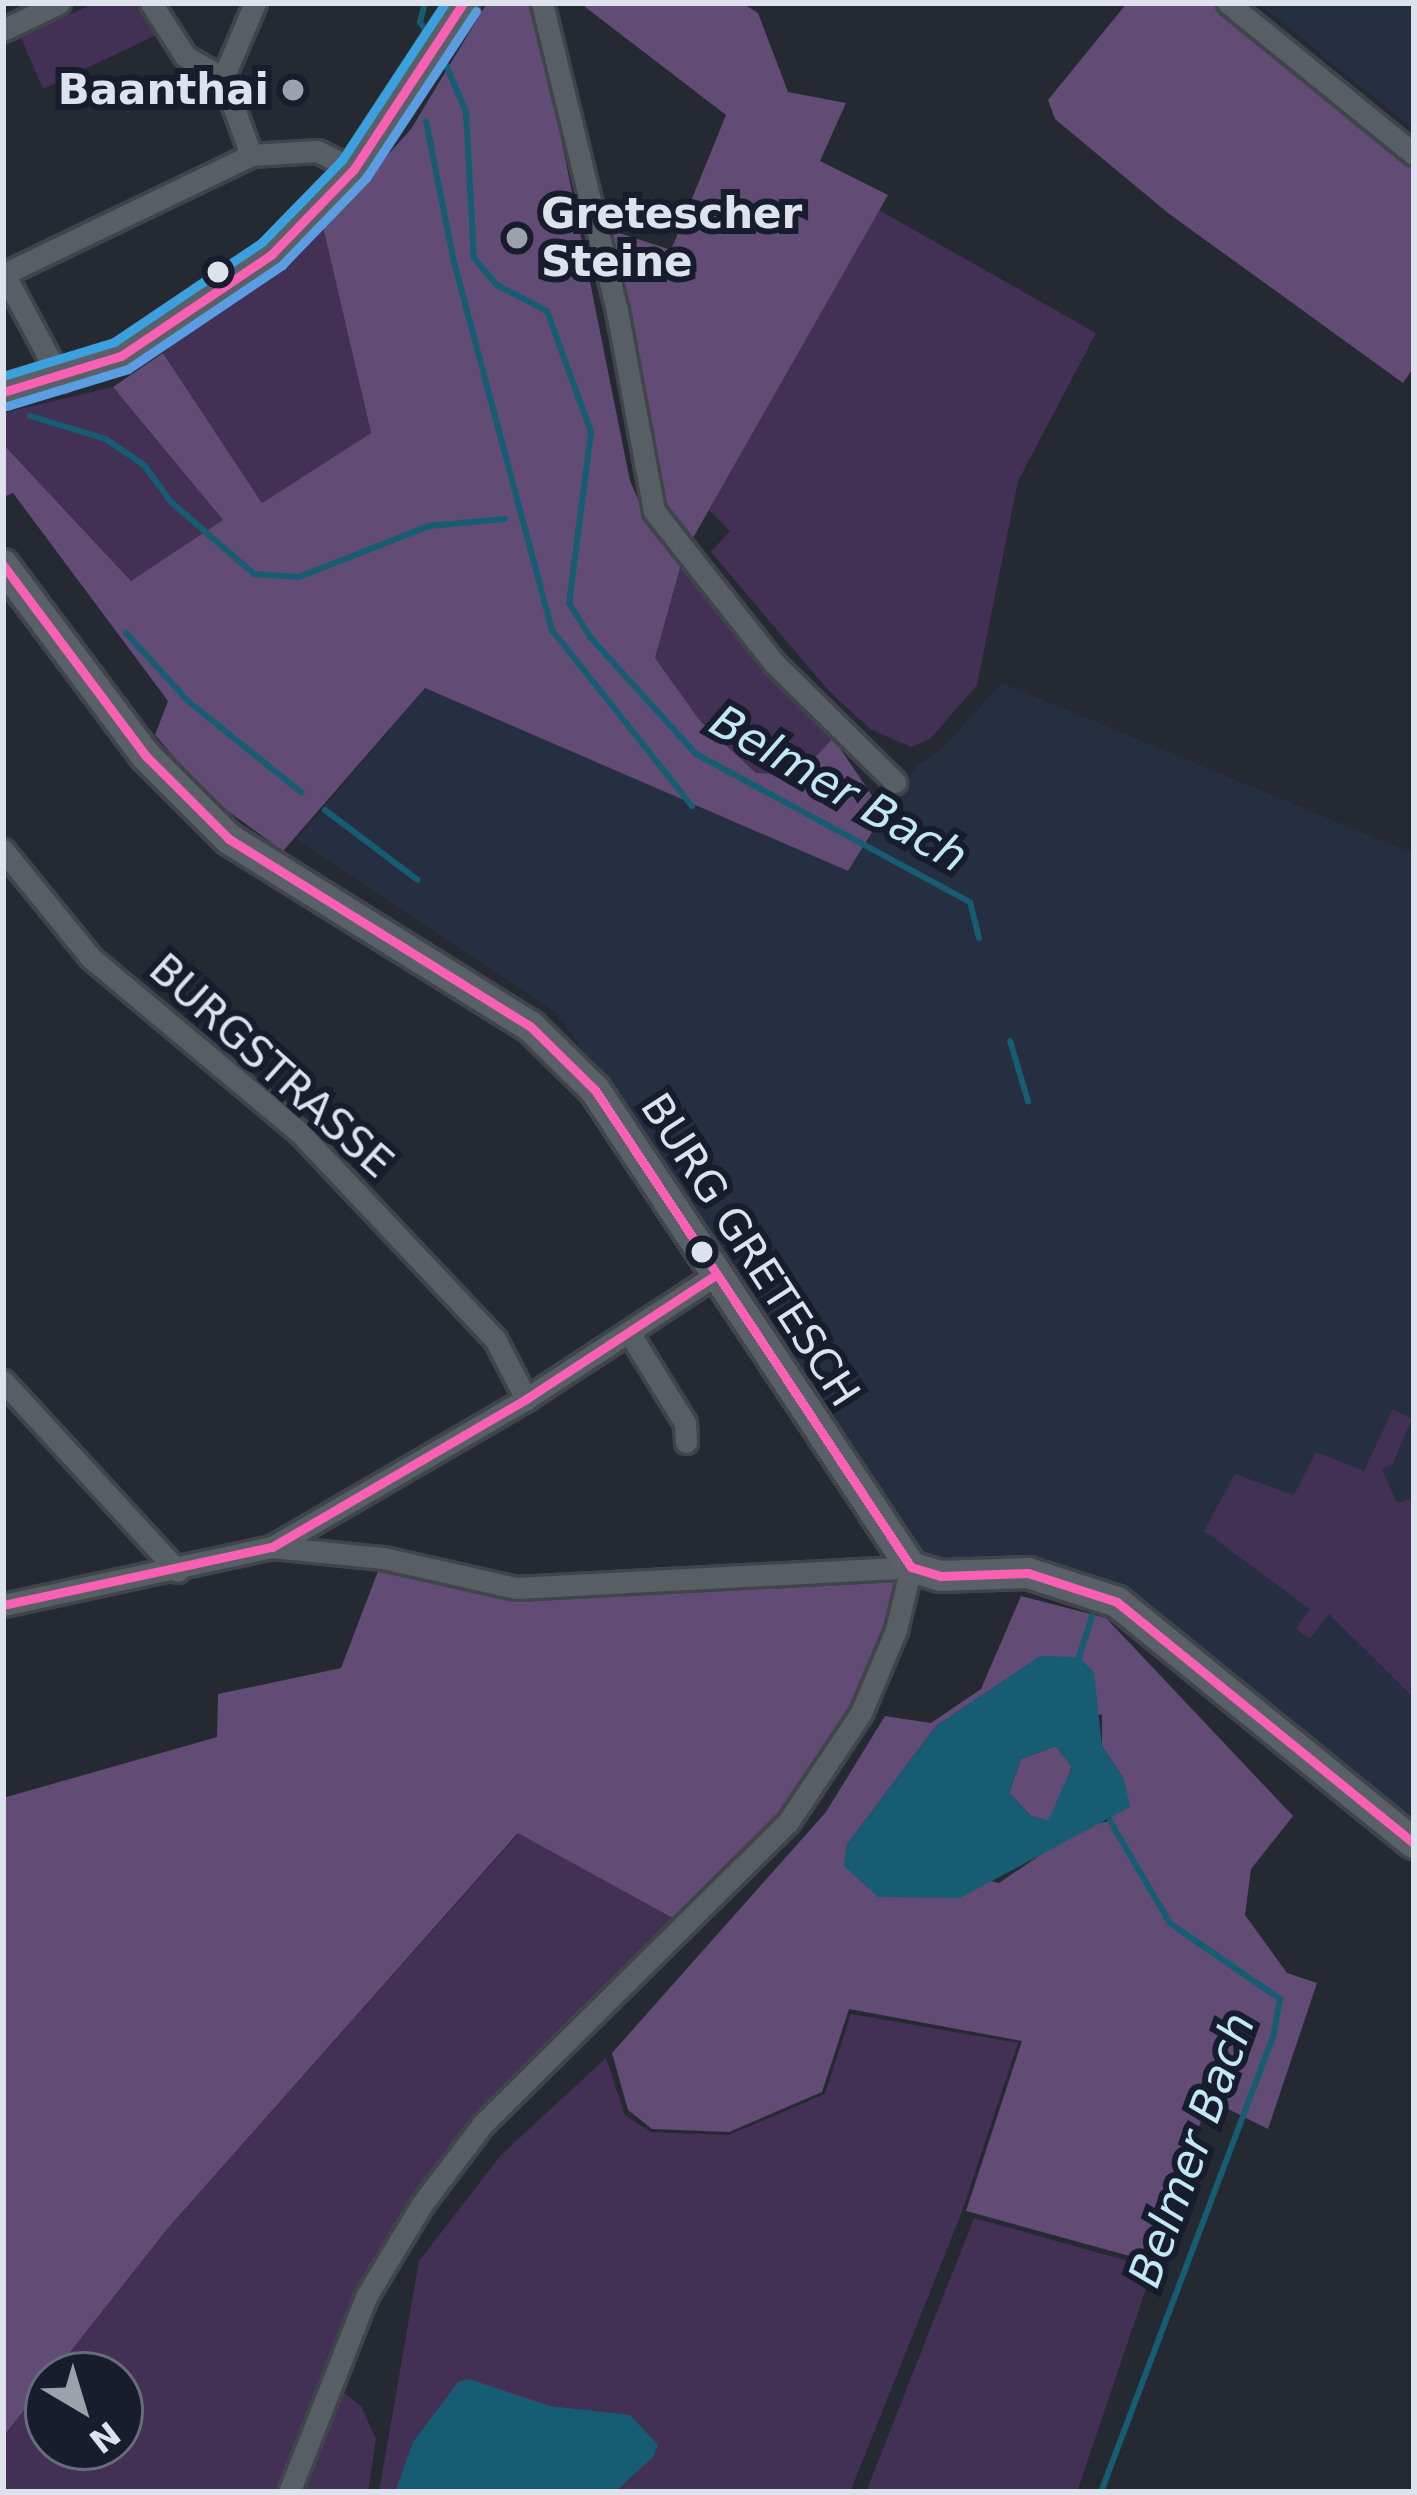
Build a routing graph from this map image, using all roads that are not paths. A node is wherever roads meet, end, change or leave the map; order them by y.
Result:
1 (58, 3) edge
2 (151, 3) edge
3 (255, 3) edge
4 (463, 3) edge
5 (542, 3) edge
6 (1228, 3) edge
7 (3, 31) edge
8 (223, 78) junction
9 (251, 154) junction
10 (1414, 154) edge
11 (354, 169) junction
12 (3, 273) edge
13 (61, 380) junction
14 (3, 392) edge
15 (3, 565) edge
16 (895, 782) dead end
17 (3, 850) edge
18 (717, 1274) junction
19 (630, 1334) junction
20 (3, 1382) edge
21 (526, 1399) junction
22 (686, 1442) dead end
23 (272, 1547) junction
24 (911, 1567) junction
25 (178, 1571) junction
26 (3, 1605) edge
27 (1414, 1843) edge
28 (289, 2492) edge

1 - 7 street
2 - 8 street
3 - 8 street
4 - 11 street
5 - 16 street
6 - 10 street
8 - 9 street
9 - 11 street
9 - 12 street
11 - 13 street
12 - 13 street
13 - 14 street
15 - 18 street, BURG GRETESCH
17 - 21 street, BURGSTRASSE
18 - 19 street
18 - 24 street, BURG GRETESCH
19 - 21 street
19 - 22 street
20 - 25 street
21 - 23 street
23 - 24 street
23 - 25 street
24 - 27 street
24 - 28 street
25 - 26 street

